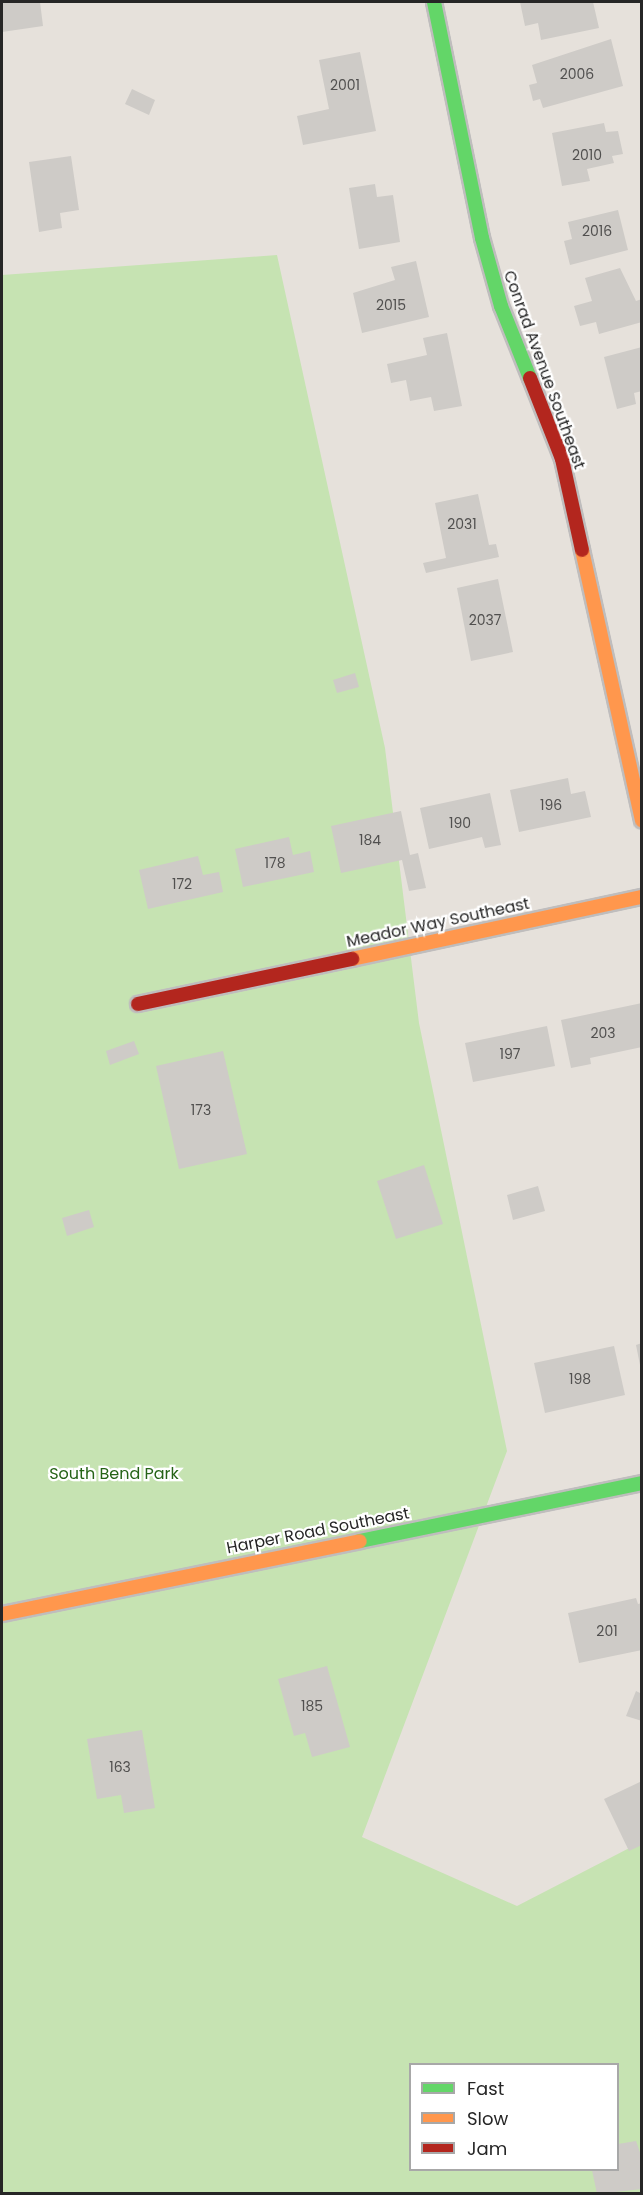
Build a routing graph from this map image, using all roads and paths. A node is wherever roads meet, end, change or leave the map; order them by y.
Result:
1 (434, 2) edge
2 (642, 819) edge
3 (642, 897) edge
4 (138, 1004) dead end
5 (642, 1483) edge
6 (2, 1614) edge

1 - 2 street, Conrad Avenue Southeast
3 - 4 street, Meador Way Southeast
5 - 6 street, Harper Road Southeast

